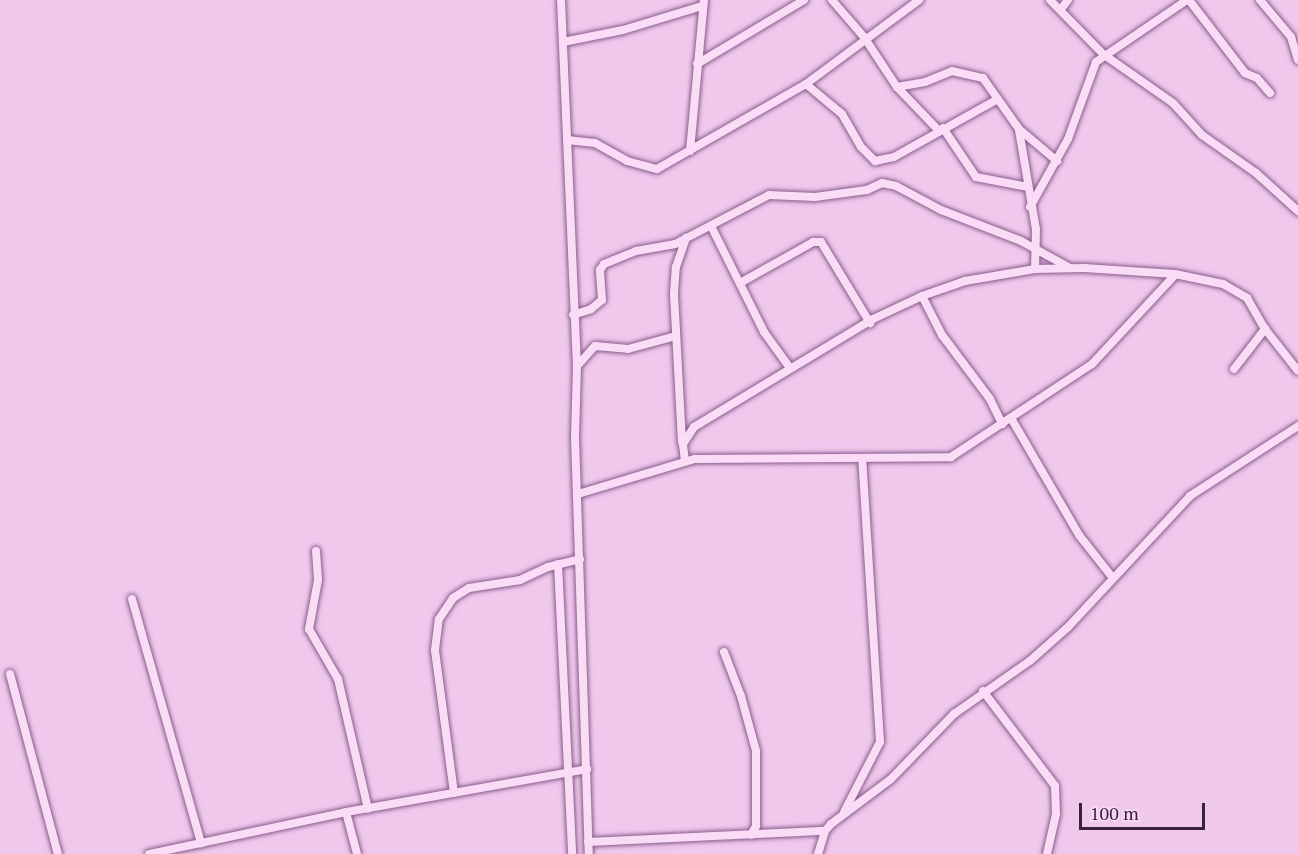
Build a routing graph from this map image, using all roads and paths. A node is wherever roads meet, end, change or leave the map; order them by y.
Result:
1 (561, 0) edge
2 (804, 0) edge
3 (832, 0) edge
4 (919, 0) edge
5 (1050, 0) edge
6 (1068, 0) edge
7 (1188, 0) edge
8 (1260, 0) edge
9 (703, 3) edge
10 (1061, 9) junction
11 (864, 37) junction
12 (564, 42) junction
13 (1104, 54) junction
14 (1298, 60) edge
15 (697, 64) junction
16 (806, 84) junction
17 (897, 87) junction
18 (1270, 93) dead end
19 (996, 100) junction
20 (1019, 129) junction
21 (941, 130) junction
22 (567, 140) junction
23 (690, 151) junction
24 (1057, 161) junction
25 (1028, 187) junction
26 (1030, 207) junction
27 (1298, 211) edge
28 (711, 226) junction
29 (687, 235) junction
30 (1034, 252) junction
31 (1070, 268) junction
32 (1035, 269) junction
33 (1175, 274) junction
34 (740, 283) junction
35 (922, 296) junction
36 (573, 315) junction
37 (870, 323) junction
38 (1265, 329) junction
39 (676, 336) junction
40 (577, 366) junction
41 (790, 368) junction
42 (1233, 369) dead end
43 (1298, 370) edge
44 (1011, 418) junction
45 (1002, 424) junction
46 (1298, 426) edge
47 (683, 444) junction
48 (862, 459) junction
49 (686, 461) junction
50 (578, 494) junction
51 (315, 551) dead end
52 (580, 560) junction
53 (558, 564) junction
54 (1112, 577) junction
55 (132, 599) dead end
56 (724, 652) dead end
57 (10, 674) dead end
58 (983, 691) junction
59 (587, 769) junction
60 (567, 772) junction
61 (454, 793) junction
62 (368, 809) junction
63 (346, 812) junction
64 (843, 815) junction
65 (825, 831) junction
66 (751, 835) junction
67 (588, 842) junction
68 (201, 843) junction
69 (175, 851) edge
70 (58, 854) edge
71 (149, 854) edge
72 (357, 854) edge
73 (572, 854) edge
74 (589, 854) edge
75 (818, 854) edge
76 (1047, 854) edge

1 - 12 street
2 - 15 street
3 - 11 street
4 - 11 street
5 - 10 street
6 - 10 street
7 - 13 street
7 - 18 street
8 - 14 street
9 - 12 street
9 - 15 street
10 - 13 street
11 - 16 street
11 - 17 street
12 - 22 street
13 - 24 street
13 - 27 street
15 - 23 street
16 - 21 street
16 - 23 street
17 - 19 street
17 - 21 street
19 - 20 street
19 - 21 street
20 - 24 street
20 - 25 street
21 - 25 street
22 - 23 street
22 - 36 street
24 - 26 street
25 - 26 street
26 - 30 street
28 - 29 street
28 - 30 street
28 - 34 street
29 - 36 street
29 - 39 street
30 - 31 street
30 - 32 street
31 - 32 street
31 - 33 street
32 - 35 street
33 - 38 street
33 - 44 street
34 - 37 street
34 - 41 street
35 - 37 street
35 - 45 street
36 - 40 street
37 - 41 street
38 - 42 street
38 - 43 street
39 - 40 street
39 - 47 street
40 - 50 street
41 - 47 street
44 - 45 street
44 - 54 street
45 - 48 street
46 - 54 street
47 - 49 street
48 - 49 street
48 - 64 street
49 - 50 street
50 - 52 street
51 - 62 street
52 - 53 street
52 - 59 street
53 - 60 street
53 - 61 street
54 - 58 street
55 - 68 street
56 - 66 street
57 - 70 street
58 - 64 street
58 - 76 street
59 - 60 street
59 - 67 street
60 - 61 street
60 - 73 street
61 - 62 street
62 - 63 street
63 - 68 street
63 - 72 street
64 - 65 street
65 - 66 street
65 - 75 street
66 - 67 street
67 - 74 street
68 - 69 street
69 - 71 street

